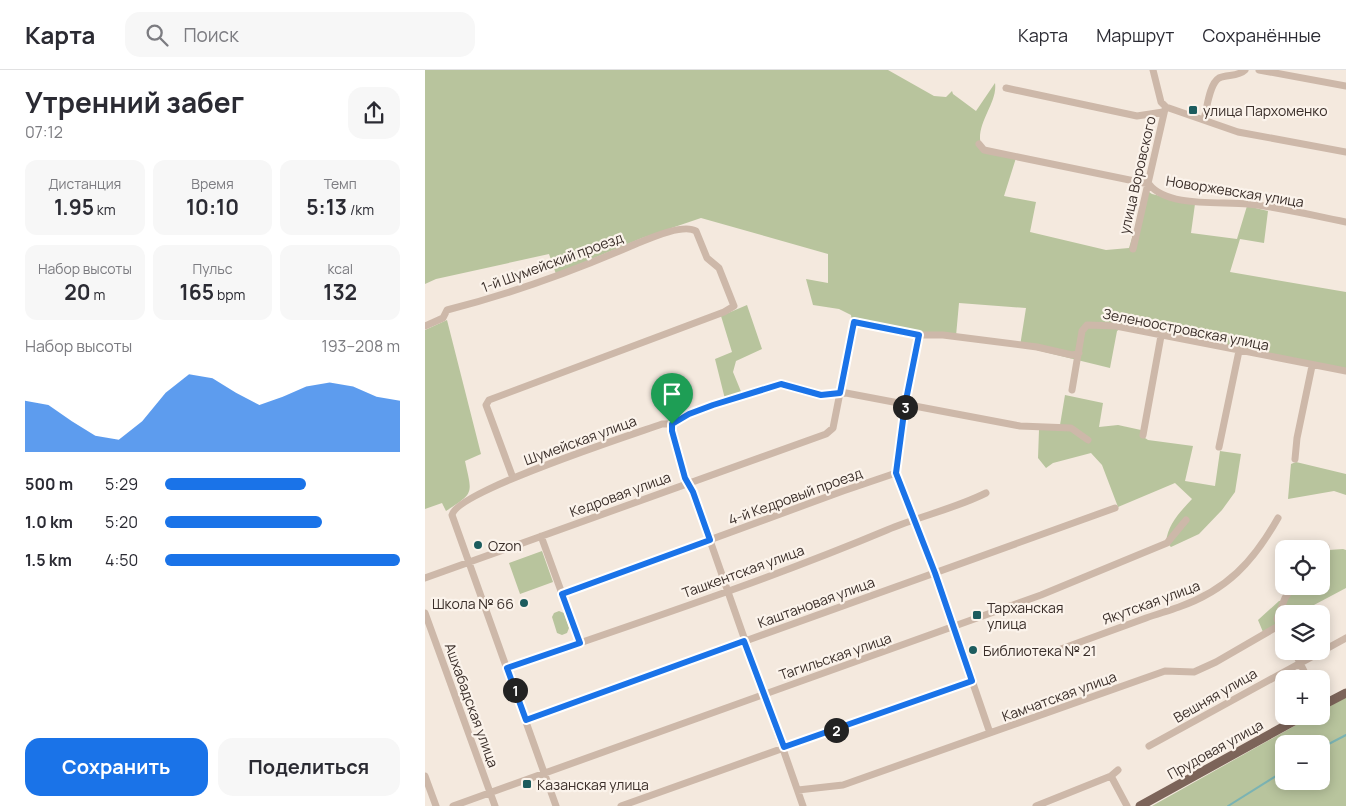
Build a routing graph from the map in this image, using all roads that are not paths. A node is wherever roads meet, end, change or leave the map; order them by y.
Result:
1 (1153, 70) edge
2 (1245, 70) edge
3 (1259, 70) edge
4 (1346, 86) edge
5 (1007, 88) dead end
6 (1164, 109) junction
7 (1204, 119) junction
8 (979, 144) dead end
9 (1346, 152) edge
10 (1149, 184) junction
11 (1346, 222) edge
12 (1133, 249) dead end
13 (734, 306) joint
14 (425, 326) edge
15 (919, 335) junction
16 (1161, 336) junction
17 (1239, 351) junction
18 (1079, 353) junction
19 (1311, 366) junction
20 (1346, 371) edge
21 (1072, 390) dead end
22 (840, 393) junction
23 (905, 405) junction
24 (672, 424) junction
25 (1143, 435) dead end
26 (1088, 440) dead end
27 (1219, 447) dead end
28 (1295, 459) dead end
29 (896, 473) junction
30 (513, 478) junction
31 (688, 484) junction
32 (986, 493) dead end
33 (1115, 508) dead end
34 (1277, 518) dead end
35 (915, 520) junction
36 (1186, 520) dead end
37 (541, 536) junction
38 (710, 540) junction
39 (469, 562) junction
40 (935, 573) junction
41 (425, 578) edge
42 (728, 591) junction
43 (562, 594) junction
44 (425, 613) edge
45 (1275, 627) edge
46 (953, 628) junction
47 (1346, 638) edge
48 (744, 641) junction
49 (580, 643) junction
50 (1061, 649) dead end
51 (1300, 661) junction
52 (507, 668) junction
53 (1304, 670) edge
54 (972, 681) junction
55 (1346, 693) edge
56 (763, 694) junction
57 (1330, 701) edge
58 (526, 720) junction
59 (1287, 725) edge
60 (990, 733) junction
61 (1149, 746) dead end
62 (784, 747) junction
63 (1118, 770) dead end
64 (544, 773) junction
65 (425, 776) edge
66 (1111, 776) junction
67 (798, 790) junction
68 (490, 793) junction
69 (436, 806) edge
70 (453, 806) edge
71 (495, 806) edge
72 (556, 806) edge
73 (621, 806) edge
74 (803, 806) edge
75 (1036, 806) edge
76 (1127, 806) edge
77 (1140, 806) edge

1 - 6 street
2 - 7 street
3 - 4 street
5 - 6 street
6 - 7 street
6 - 10 street, улица Воровского
7 - 9 street
8 - 10 street, Новоржевская улица
10 - 11 street, Новоржевская улица
10 - 12 street, улица Воровского
13 - 14 street, 1-й Шумейский проезд
13 - 30 street, Шумейская улица
15 - 18 street
15 - 22 street, Кедровая улица
15 - 23 street
16 - 17 street, Зеленоостровская улица
16 - 18 street, Зеленоостровская улица
16 - 25 street
17 - 19 street, Зеленоостровская улица
17 - 27 street
18 - 21 street, Зеленоостровская улица
19 - 20 street, Зеленоостровская улица
19 - 28 street
22 - 23 street, Шумейская улица
22 - 24 street, Шумейская улица
22 - 31 street, Кедровая улица
23 - 26 street, Шумейская улица
23 - 29 street
24 - 30 street, Шумейская улица
24 - 31 street
29 - 35 street
29 - 38 street, 4-й Кедровый проезд
30 - 39 street, Шумейская улица
31 - 37 street, Кедровая улица
31 - 38 street
32 - 35 street, Ташкентская улица
33 - 40 street, Каштановая улица
34 - 50 street, Якутская улица
35 - 40 street
35 - 42 street, Ташкентская улица
36 - 46 street, Тагильская улица
37 - 39 street, Кедровая улица
37 - 43 street
38 - 42 street
38 - 43 street, 4-й Кедровый проезд
39 - 41 street, Кедровая улица
39 - 52 street
40 - 46 street
40 - 48 street, Каштановая улица
42 - 48 street
42 - 49 street, Ташкентская улица
43 - 49 street
44 - 68 street, Ашхабадская улица
45 - 60 street, Камчатская улица
46 - 54 street
46 - 56 street, Тагильская улица
47 - 51 street, Вешняя улица
48 - 56 street
48 - 58 street, Каштановая улица
49 - 52 street, Ташкентская улица
51 - 53 street
51 - 61 street, Вешняя улица
52 - 58 street
54 - 60 street
54 - 62 street
55 - 57 main road
56 - 62 street
56 - 64 street, Тагильская улица
58 - 64 street
59 - 77 main road, Прудовая улица
60 - 67 street, Камчатская улица
62 - 67 street
62 - 73 street
63 - 66 street
64 - 68 street, Тагильская улица
64 - 72 street
65 - 69 street
66 - 75 street
66 - 76 street
67 - 74 street
68 - 70 street, Тагильская улица
68 - 71 street, Ашхабадская улица

